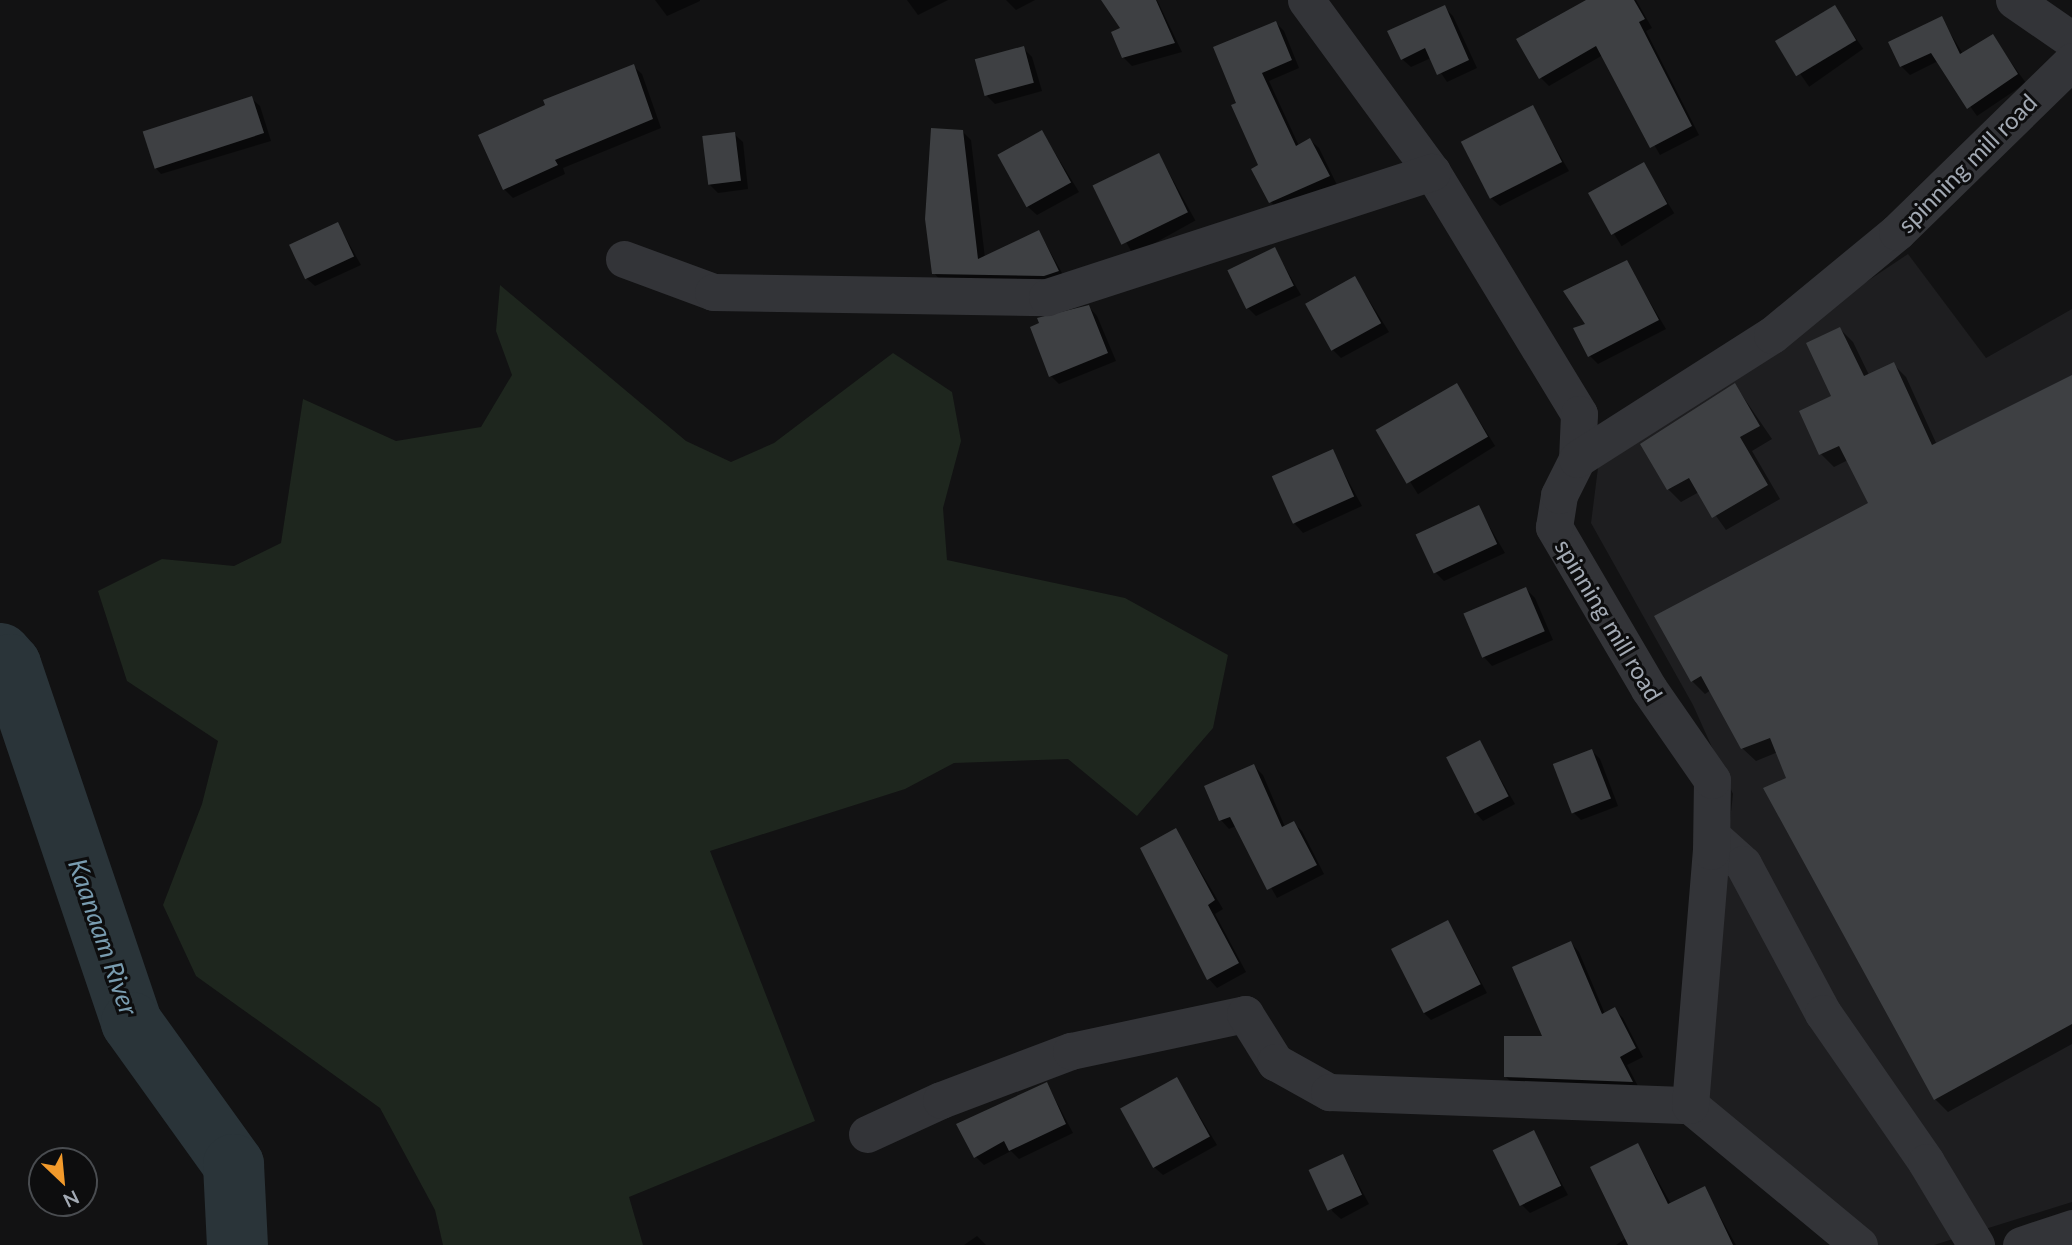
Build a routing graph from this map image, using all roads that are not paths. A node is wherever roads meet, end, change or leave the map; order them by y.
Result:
1 (1306, 0) edge
2 (2014, 0) edge
3 (2072, 40) edge
4 (2072, 61) edge
5 (1432, 172) junction
6 (624, 259) dead end
7 (1577, 459) junction
8 (1711, 851) junction
9 (1690, 1105) junction
10 (867, 1134) dead end
11 (2072, 1228) edge
12 (1859, 1245) edge
13 (1976, 1245) edge
14 (2021, 1245) edge

1 - 5 street
2 - 3 street
4 - 7 street, spinning mill road
5 - 6 street
5 - 7 street
7 - 8 street, spinning mill road
8 - 9 street, spinning mill road
8 - 13 street
9 - 10 street
9 - 12 street
11 - 14 street

